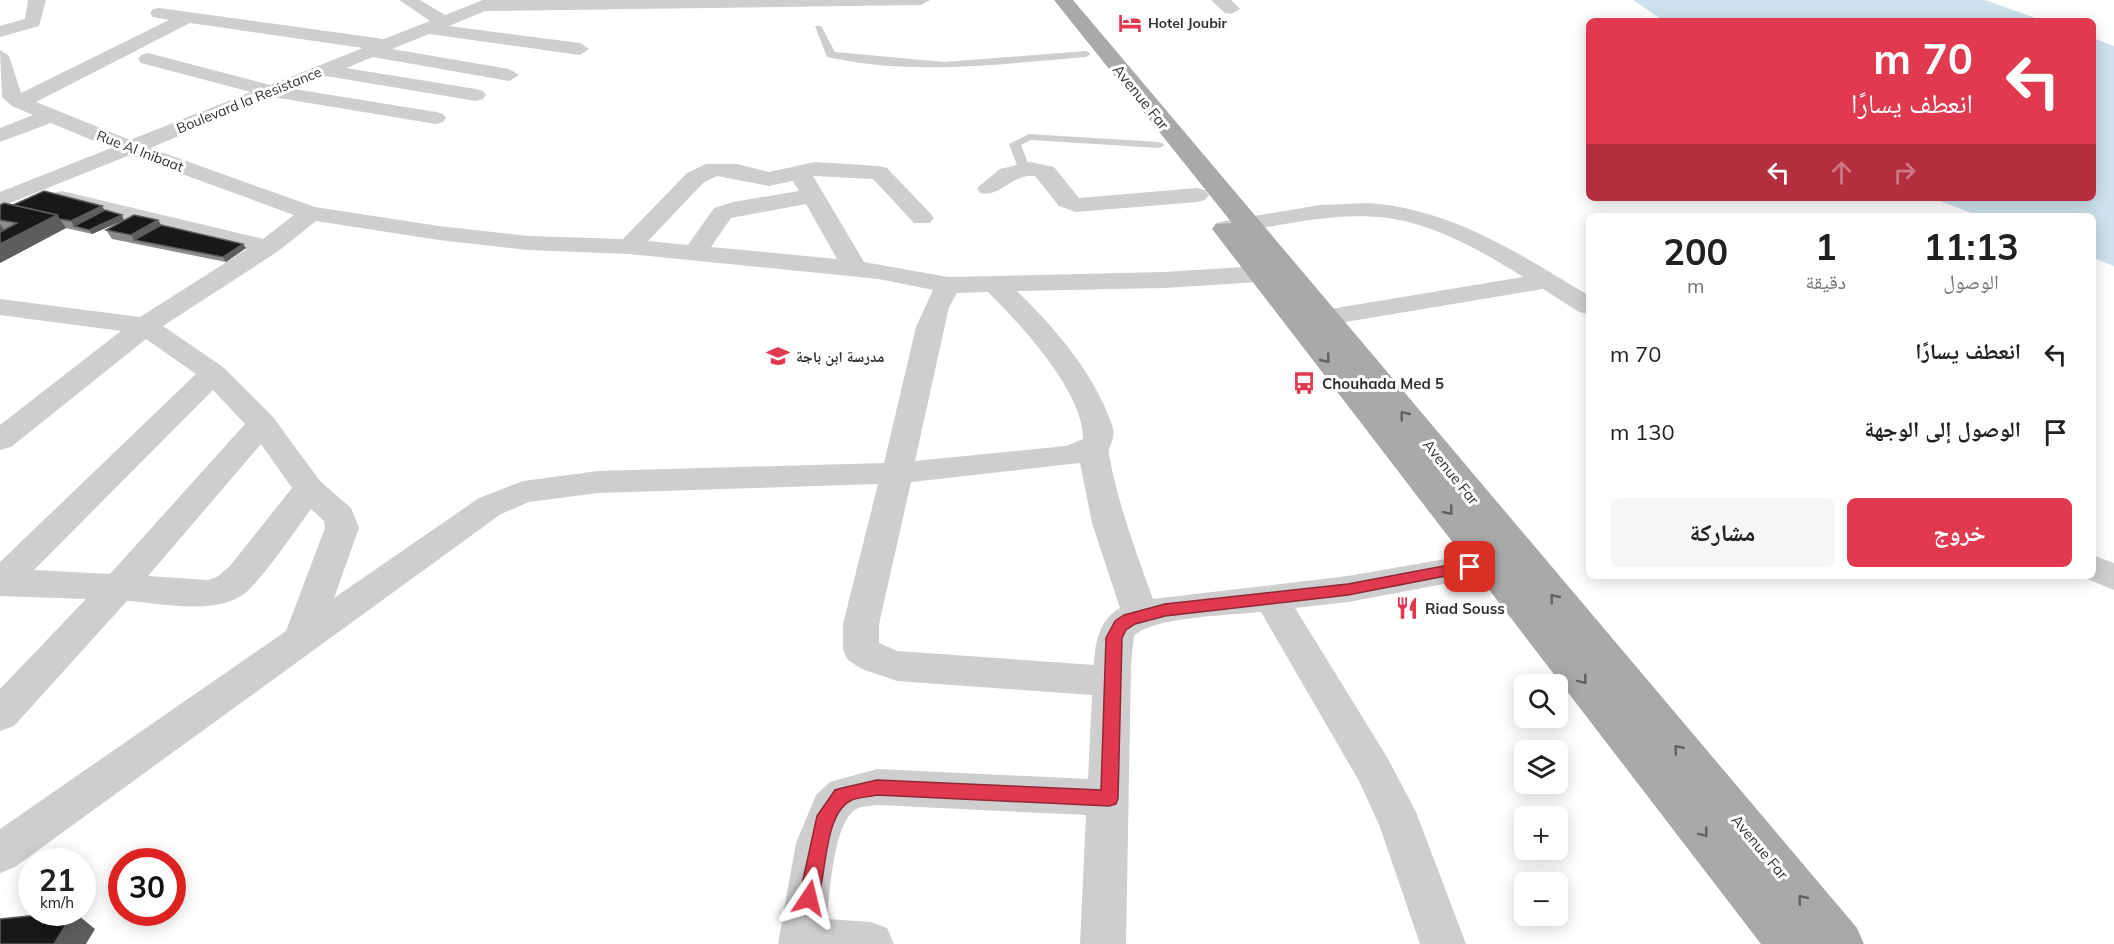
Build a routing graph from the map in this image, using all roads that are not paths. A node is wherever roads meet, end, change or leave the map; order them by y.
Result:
1 (37, 0) edge
2 (408, 0) edge
3 (921, 0) edge
4 (1043, 0) edge
5 (1062, 0) edge
6 (491, 3) edge
7 (159, 13) dead end
8 (186, 18) junction
9 (435, 25) junction
10 (818, 28) dead end
11 (0, 32) edge
12 (378, 48) junction
13 (580, 49) dead end
14 (1086, 54) junction
15 (148, 59) dead end
16 (2, 68) edge
17 (324, 70) junction
18 (509, 75) dead end
19 (271, 91) junction
20 (476, 94) dead end
21 (10, 100) edge
22 (50, 116) junction
23 (436, 118) dead end
24 (0, 136) edge
25 (1159, 145) junction
26 (130, 148) junction
27 (1024, 168) junction
28 (798, 172) junction
29 (988, 188) dead end
30 (26, 189) junction
31 (1197, 195) junction
32 (813, 196) junction
33 (0, 200) edge
34 (311, 213) junction
35 (922, 218) dead end
36 (1237, 227) junction
37 (268, 247) junction
38 (629, 247) junction
39 (695, 254) junction
40 (856, 270) junction
41 (1259, 274) junction
42 (1546, 281) junction
43 (948, 285) junction
44 (996, 285) junction
45 (1586, 305) edge
46 (0, 308) edge
47 (1310, 320) junction
48 (145, 326) junction
49 (213, 373) junction
50 (14, 415) edge
51 (262, 424) junction
52 (0, 440) edge
53 (1092, 448) junction
54 (897, 473) junction
55 (309, 489) junction
56 (1506, 560) junction
57 (2096, 569) edge
58 (2114, 577) edge
59 (1, 582) edge
60 (118, 588) junction
61 (1271, 599) junction
62 (1140, 614) junction
63 (301, 640) junction
64 (1112, 681) junction
65 (0, 715) edge
66 (1109, 798) junction
67 (0, 853) edge
68 (801, 941) edge
69 (872, 944) edge
70 (1103, 944) edge
71 (1443, 944) edge
72 (1791, 944) edge
73 (1840, 944) edge

1 - 11 street
2 - 9 street
3 - 6 street
4 - 14 main road, Avenue Far
5 - 36 main road, Avenue Far
6 - 9 street, Boulevard la Resistance
7 - 8 street
8 - 12 street
8 - 21 street
9 - 12 street, Boulevard la Resistance
9 - 13 street
10 - 14 lane
12 - 17 street, Boulevard la Resistance
12 - 18 street
14 - 25 main road, Avenue Far
15 - 19 street
16 - 21 street
17 - 19 street, Boulevard la Resistance
17 - 20 street
19 - 23 street
19 - 26 street, Boulevard la Resistance
21 - 22 street, Rue Al Inibaat
22 - 24 street
22 - 26 street, Rue Al Inibaat
25 - 27 lane
25 - 31 main road, Avenue Far
26 - 30 street, Boulevard la Resistance
26 - 34 street, Rue Al Inibaat
27 - 29 street
27 - 31 street
28 - 32 street
28 - 35 street
28 - 38 street
30 - 33 street, Boulevard la Resistance
30 - 37 street
31 - 36 main road, Avenue Far
32 - 39 street
32 - 40 street
34 - 37 street
34 - 38 street, Rue Al Inibaat
36 - 41 main road, Avenue Far
36 - 42 street
36 - 47 main road, Avenue Far
37 - 48 street
38 - 39 street, Rue Al Inibaat
39 - 40 street, Rue Al Inibaat
40 - 43 street, Rue Al Inibaat
41 - 44 street, Rue Al Inibaat
41 - 47 main road, Avenue Far
42 - 45 street
42 - 47 street
43 - 44 street, Rue Al Inibaat
43 - 54 street
44 - 53 street
46 - 48 street
47 - 56 main road, Avenue Far
48 - 49 street
48 - 50 street
49 - 51 street
49 - 59 street
50 - 52 street
51 - 55 street
51 - 60 street
53 - 54 street
53 - 62 street
54 - 63 street
54 - 64 street
55 - 60 street
55 - 63 street
56 - 61 street
56 -> 72 main road, Avenue Far
73 -> 56 main road, Avenue Far
57 - 58 street
59 - 60 street
60 - 65 street
61 - 62 street
61 - 71 street
62 - 64 street
63 - 67 street
64 - 66 street
66 - 68 street
66 - 70 street
68 - 69 street

